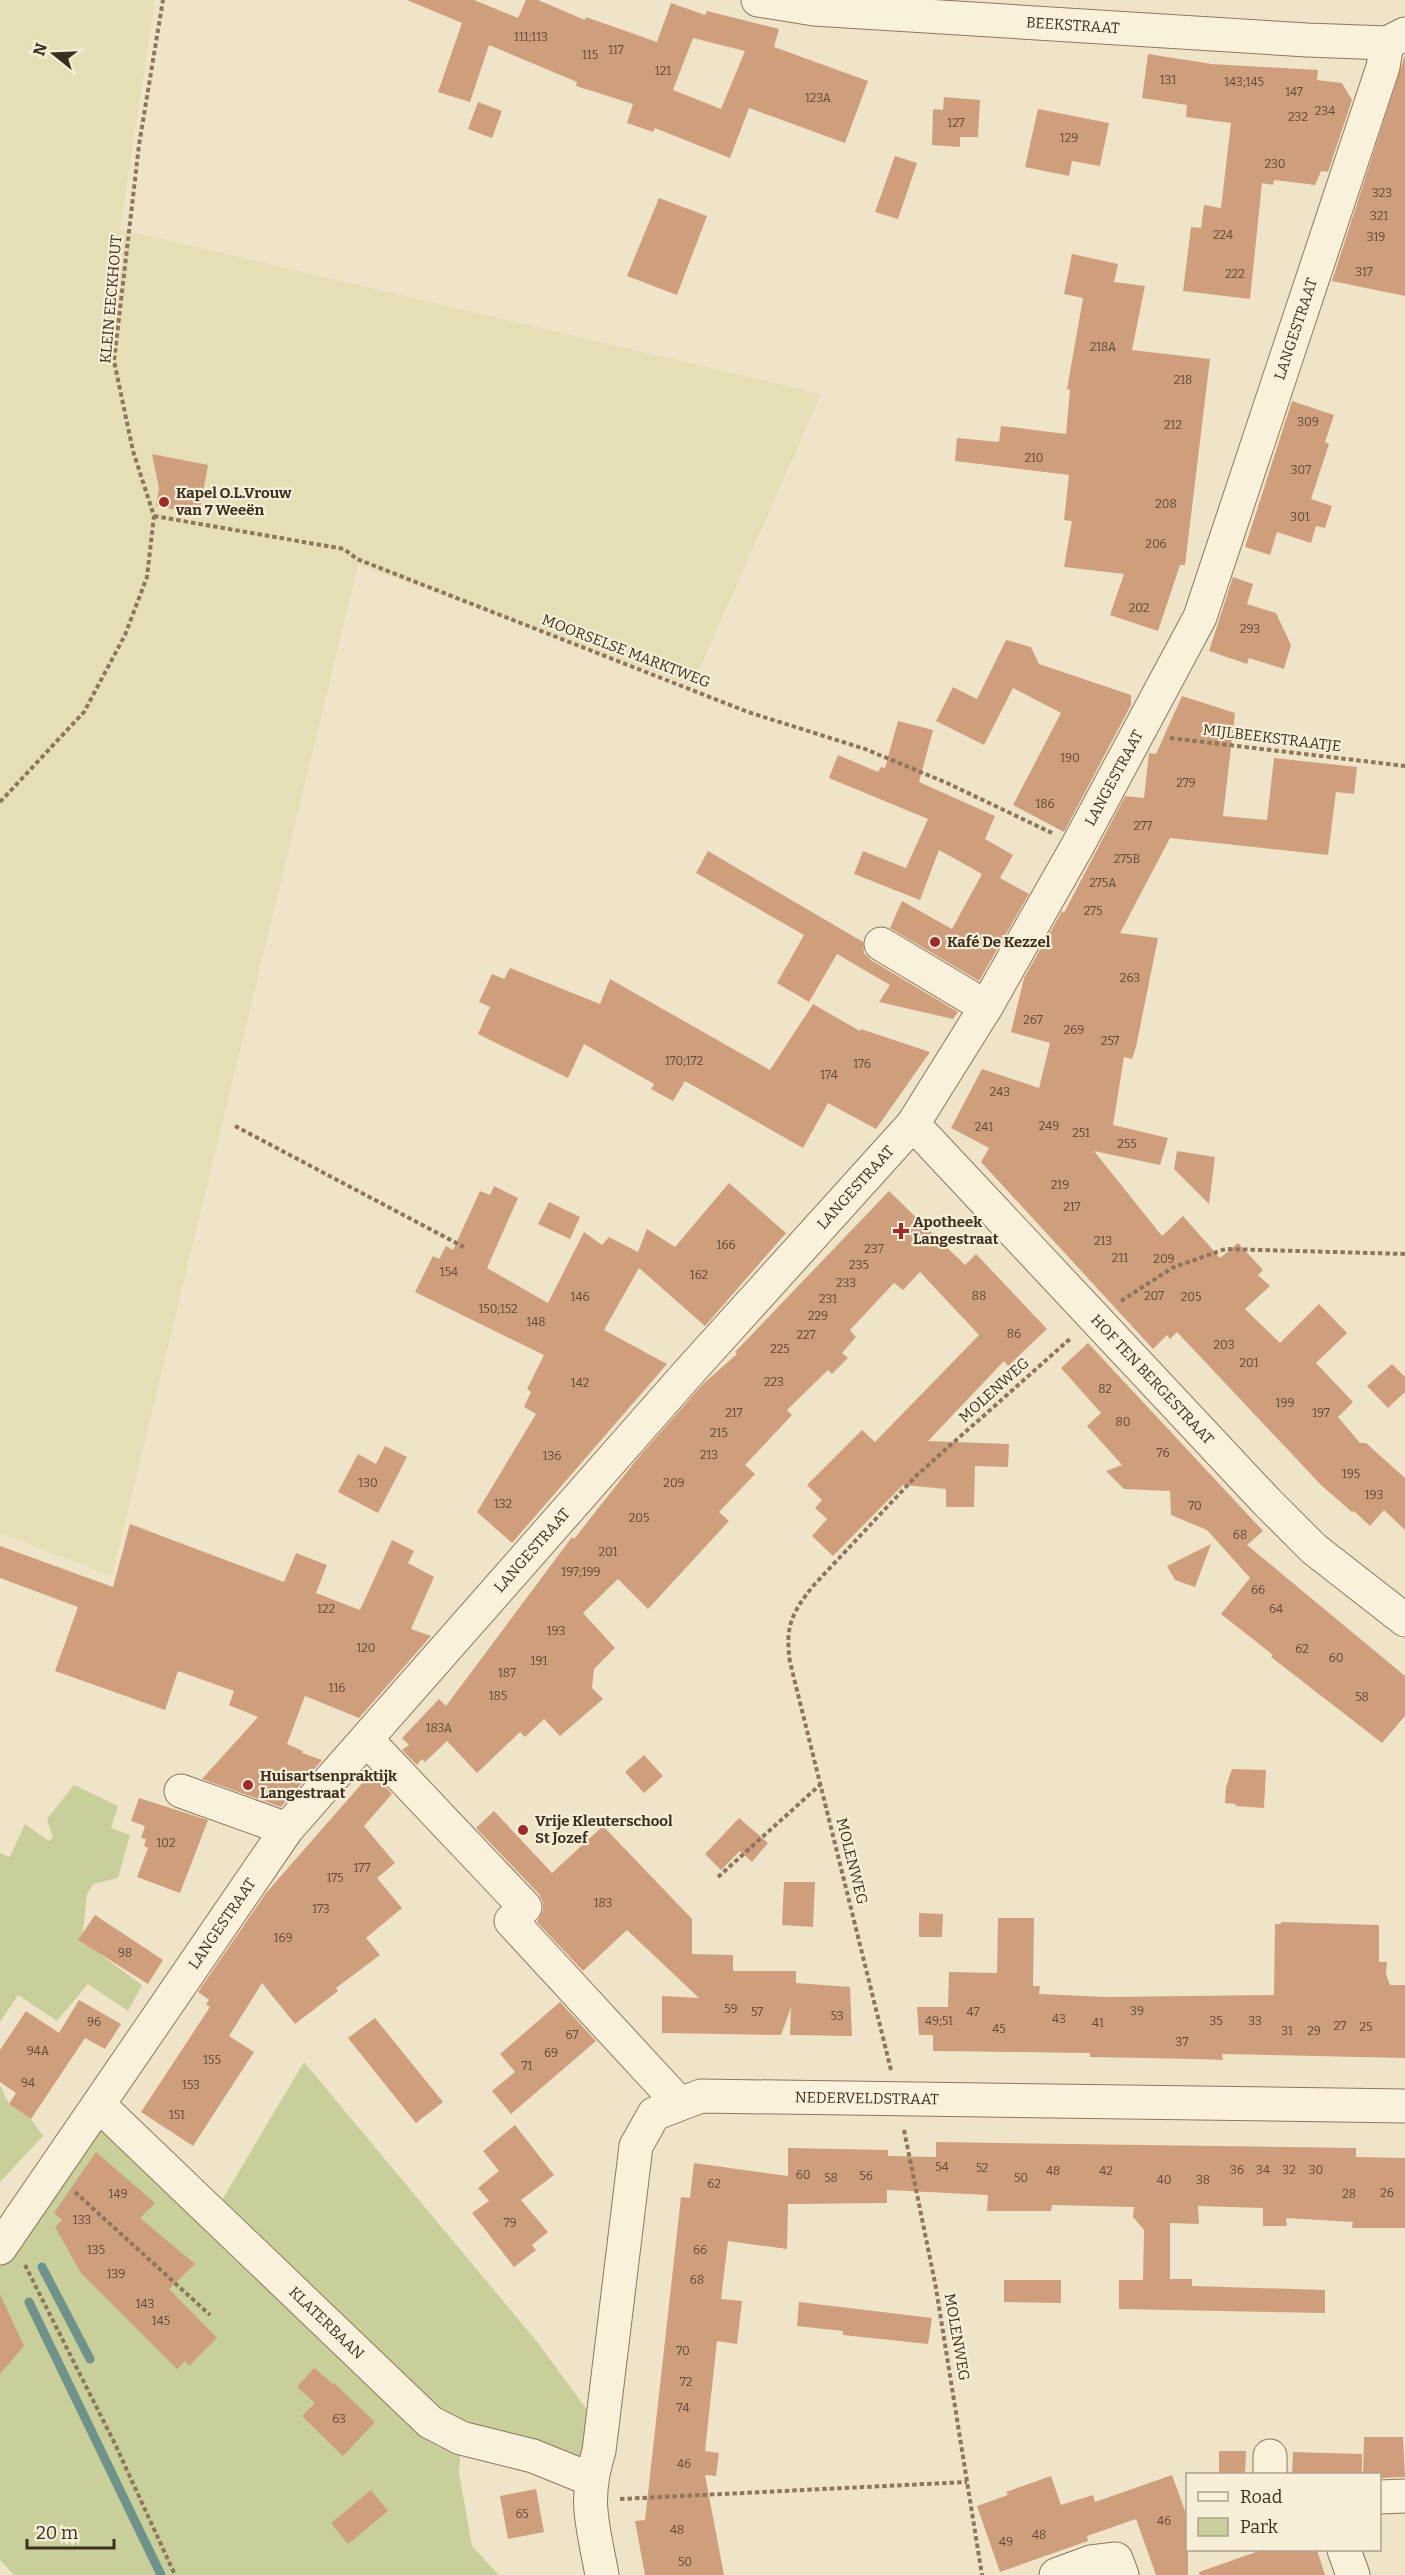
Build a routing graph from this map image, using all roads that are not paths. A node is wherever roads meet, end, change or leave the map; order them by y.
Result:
1 (758, 0) edge
2 (1396, 38) edge
3 (881, 944) dead end
4 (986, 1007) junction
5 (914, 1124) junction
6 (1405, 1620) edge
7 (367, 1740) junction
8 (181, 1791) dead end
9 (287, 1829) junction
10 (679, 2103) junction
11 (99, 2105) junction
12 (1405, 2106) edge
13 (5, 2242) edge
14 (590, 2490) junction
15 (1405, 2496) edge
16 (1381, 2497) edge
17 (1344, 2551) edge
18 (602, 2575) edge
19 (1056, 2575) edge
20 (1122, 2575) edge
21 (1353, 2575) edge

1 - 2 street, BEEKSTRAAT
2 - 4 street, LANGESTRAAT
3 - 4 street
4 - 5 street, LANGESTRAAT
5 - 6 street, HOF TEN BERGESTRAAT
5 - 7 street, LANGESTRAAT
7 - 9 street, LANGESTRAAT
7 - 10 street
8 - 9 street
9 - 11 street, LANGESTRAAT
10 - 12 street, NEDERVELDSTRAAT
10 - 14 street, NEDERVELDSTRAAT
11 - 13 street, LANGESTRAAT
11 - 14 street, KLATERBAAN
14 - 18 street
15 - 16 street
17 - 21 street
19 - 20 street

